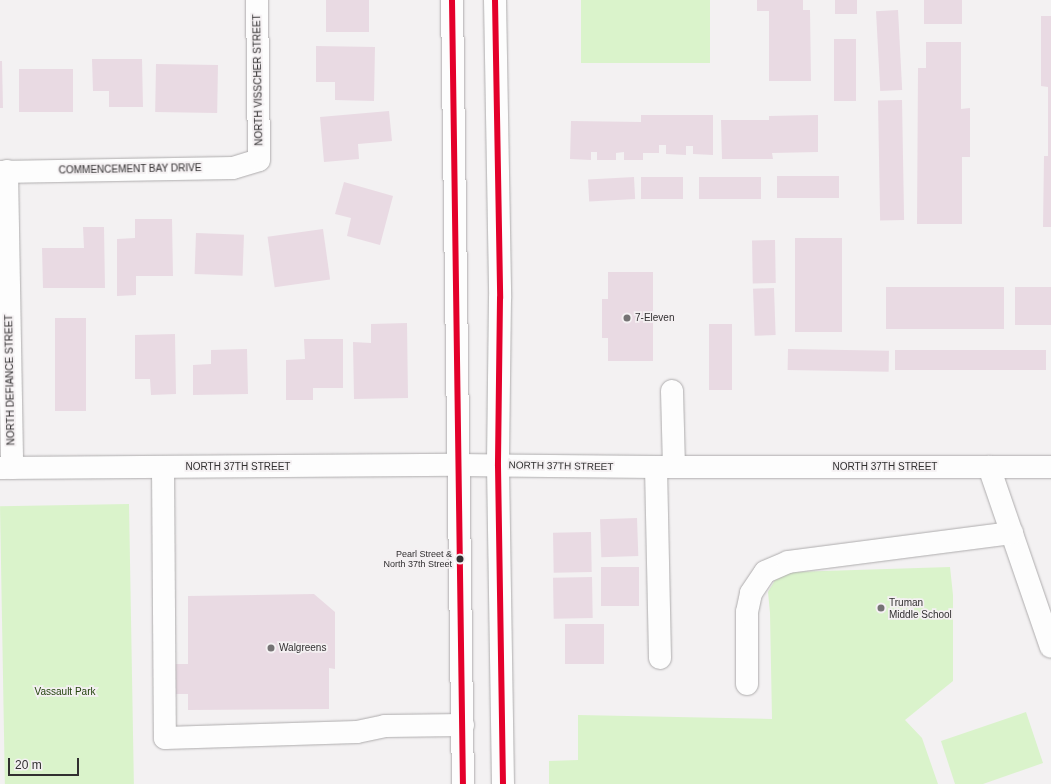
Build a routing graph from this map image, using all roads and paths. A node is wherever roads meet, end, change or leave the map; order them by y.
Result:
1 (257, 0) edge
2 (452, 0) edge
3 (495, 0) edge
4 (259, 160) joint
5 (4, 172) edge
6 (672, 391) dead end
7 (459, 465) junction
8 (498, 466) junction
9 (163, 467) junction
10 (665, 467) junction
11 (989, 467) junction
12 (1051, 467) edge
13 (6, 468) edge
14 (1012, 533) junction
15 (1051, 647) edge
16 (660, 658) dead end
17 (747, 684) dead end
18 (463, 724) junction
19 (464, 784) edge
20 (503, 784) edge

1 - 4 street, NORTH VISSCHER STREET
2 - 7 street
3 - 8 street
4 - 5 street, COMMENCEMENT BAY DRIVE
5 - 13 street, NORTH DEFIANCE STREET
6 - 10 street
7 - 8 street, NORTH 37TH STREET
7 - 9 street, NORTH 37TH STREET
7 - 18 street
8 - 10 street, NORTH 37TH STREET
8 - 20 street
9 - 13 street, NORTH 37TH STREET
9 - 18 street
10 - 11 street, NORTH 37TH STREET
10 - 16 street
11 - 12 street, NORTH 37TH STREET
11 - 14 street
14 - 15 street
14 - 17 street
18 - 19 street

